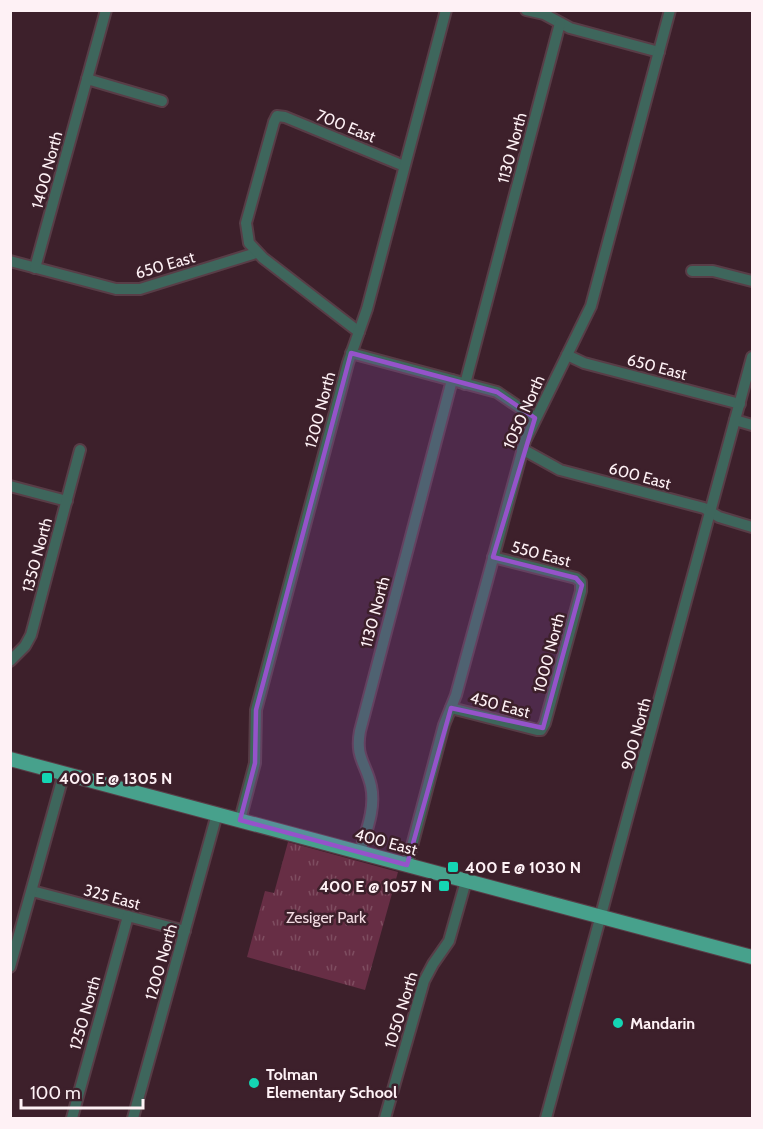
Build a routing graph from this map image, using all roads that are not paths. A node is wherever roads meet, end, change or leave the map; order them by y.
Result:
1 (106, 10) edge
2 (446, 10) edge
3 (526, 10) edge
4 (670, 10) edge
5 (560, 23) junction
6 (659, 52) junction
7 (87, 80) junction
8 (162, 101) dead end
9 (404, 166) junction
10 (256, 253) junction
11 (10, 261) edge
12 (35, 268) junction
13 (692, 271) dead end
14 (753, 281) edge
15 (359, 332) junction
16 (351, 353) junction
17 (567, 355) junction
18 (753, 357) edge
19 (452, 380) junction
20 (465, 384) junction
21 (740, 404) junction
22 (535, 418) junction
23 (735, 420) junction
24 (753, 425) edge
25 (522, 449) junction
26 (81, 450) dead end
27 (10, 486) edge
28 (67, 501) junction
29 (711, 512) junction
30 (753, 526) edge
31 (493, 557) junction
32 (581, 582) joint
33 (15, 648) edge
34 (10, 661) edge
35 (451, 708) junction
36 (541, 730) joint
37 (10, 759) edge
38 (64, 773) junction
39 (217, 814) junction
40 (240, 820) junction
41 (360, 852) junction
42 (407, 865) junction
43 (466, 881) junction
44 (32, 891) junction
45 (128, 916) junction
46 (602, 917) junction
47 (185, 932) junction
48 (753, 957) edge
49 (10, 968) edge
50 (72, 1119) edge
51 (133, 1119) edge
52 (385, 1119) edge
53 (546, 1119) edge

1 - 7 street, 1400 North
2 - 9 street, 1200 North
3 - 5 street
4 - 6 street, 1050 North
5 - 6 street
5 - 20 street, 1130 North
6 - 17 street, 1050 North
7 - 8 street
7 - 12 street, 1400 North
9 - 10 street, 700 East
9 - 15 street, 1200 North
10 - 12 street, 650 East
10 - 15 street
11 - 12 street, 650 East
13 - 14 street
15 - 16 street, 1200 North
16 - 19 street
16 - 40 street, 1200 North
17 - 21 street, 650 East
17 - 22 street, 1050 North
18 - 21 street, 900 North
19 - 20 street
19 - 41 street, 1130 North
20 - 22 street
21 - 23 street, 900 North
22 - 25 street, 1050 North
23 - 24 street
23 - 29 street, 900 North
25 - 29 street, 600 East
25 - 31 street, 1050 North
26 - 28 street, 1350 North
27 - 28 street
28 - 33 street, 1350 North
29 - 30 street, 600 East
29 - 46 street, 900 North
31 - 32 street, 550 East
31 - 35 street, 1050 North
32 - 36 street, 1000 North
33 - 34 street, 1350 North
35 - 36 street, 450 East
35 - 42 street, 1050 North
37 - 38 main road, 400 East
38 - 39 main road, 400 East
38 - 44 street
39 - 40 main road, 400 East
39 - 47 street, 1200 North
40 - 41 main road, 400 East
41 - 42 main road, 400 East
42 - 43 main road, 400 East
43 - 46 main road, 400 East
43 - 52 street, 1050 North
44 - 45 street, 325 East
44 - 49 street
45 - 47 street, 325 East
45 - 50 street, 1250 North
46 - 48 main road, 400 East
46 - 53 street, 900 North
47 - 51 street, 1200 North

